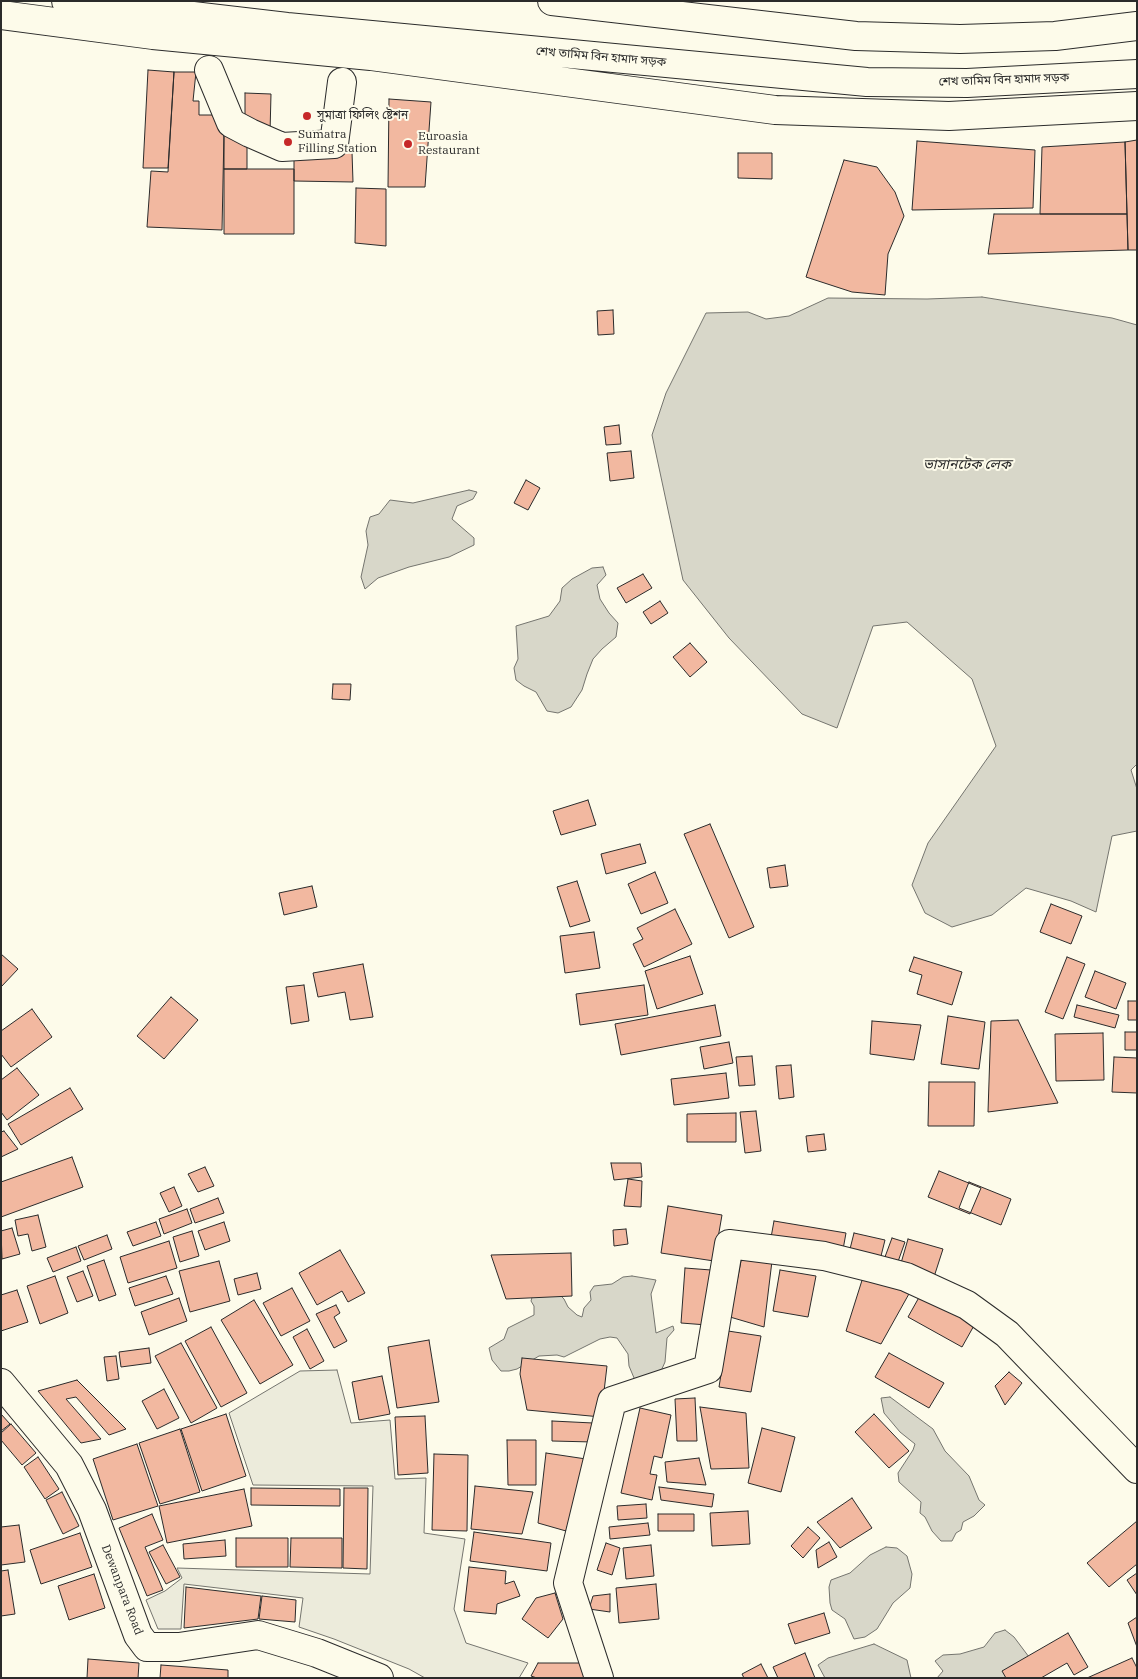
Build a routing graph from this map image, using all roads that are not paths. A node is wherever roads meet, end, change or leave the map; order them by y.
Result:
1 (66, 1) edge
2 (552, 1) edge
3 (1, 15) edge
4 (1134, 24) edge
5 (209, 70) dead end
6 (1137, 74) edge
7 (342, 82) dead end
8 (1137, 106) edge
9 (1, 1383) edge
10 (1136, 1466) edge
11 (379, 1678) edge
12 (599, 1678) edge

1 - 6 main road, শেখ তামিম বিন হামাদ সড়ক
2 - 4 main road
3 - 8 main road
5 - 7 main road
9 - 11 main road, Dewanpara Road
10 - 12 main road

